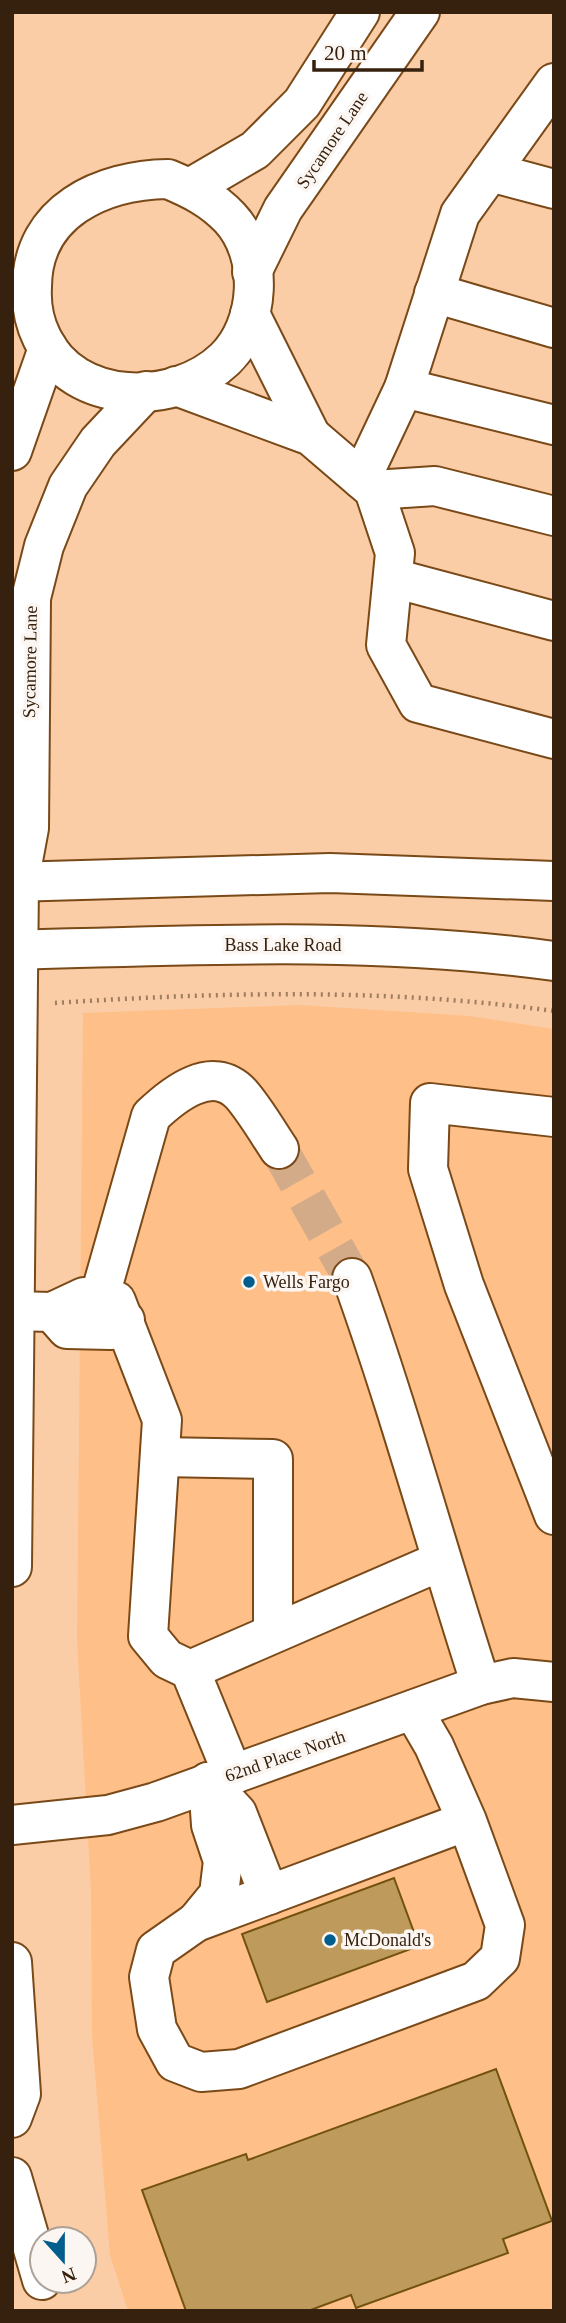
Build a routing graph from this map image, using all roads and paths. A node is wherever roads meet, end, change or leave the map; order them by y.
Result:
1 (360, 12) edge
2 (419, 12) edge
3 (554, 83) edge
4 (490, 172) junction
5 (190, 188) junction
6 (554, 189) edge
7 (55, 222) junction
8 (12, 233) edge
9 (252, 272) junction
10 (435, 293) junction
11 (250, 314) junction
12 (32, 328) edge
13 (554, 328) edge
14 (161, 388) junction
15 (404, 388) junction
16 (554, 425) edge
17 (311, 436) junction
18 (12, 451) edge
19 (368, 484) junction
20 (554, 516) edge
21 (393, 578) junction
22 (554, 621) edge
23 (554, 738) edge
24 (554, 881) edge
25 (16, 882) edge
26 (16, 950) edge
27 (554, 961) edge
28 (76, 1002) dead end
29 (554, 1012) edge
30 (554, 1117) edge
31 (279, 1149) tunnel mouth
32 (352, 1278) tunnel mouth
33 (112, 1310) junction
34 (26, 1311) edge
35 (160, 1457) junction
36 (554, 1515) edge
37 (440, 1561) junction
38 (12, 1567) edge
39 (273, 1633) junction
40 (190, 1670) junction
41 (554, 1682) edge
42 (481, 1685) junction
43 (413, 1710) junction
44 (220, 1779) junction
45 (467, 1821) junction
46 (12, 1825) edge
47 (269, 1895) junction
48 (196, 1922) junction
49 (12, 1962) edge
50 (12, 2118) edge
51 (12, 2177) edge
52 (28, 2232) edge

1 - 5 street
2 - 9 street, Sycamore Lane
3 - 4 street
4 - 6 street
4 - 10 street
5 - 7 street
5 - 9 street
7 - 8 street
7 - 12 street
9 - 11 street
10 - 13 street
10 - 15 street
11 - 14 street
11 - 17 street
12 - 14 street
12 - 18 street
14 - 17 street
14 - 25 street, Sycamore Lane
15 - 16 street
15 - 19 street
17 - 19 street
19 - 20 street
19 - 21 street
21 - 22 street
21 - 23 street
24 - 25 street
25 - 26 street, Sycamore Lane
26 - 27 street, Bass Lake Road
26 - 34 street, Sycamore Lane
28 - 29 path
30 - 36 street
31 - 33 street
32 - 37 street
33 - 34 street
33 - 35 street
34 - 38 street, Sycamore Lane
35 - 39 street
35 - 40 street
37 - 39 street
37 - 42 street
39 - 40 street
40 - 44 street
41 - 42 street, 62nd Place North
42 - 43 street, 62nd Place North
43 - 44 street, 62nd Place North
43 - 45 street
44 - 46 street, 62nd Place North
44 - 47 street
44 - 48 street
45 - 47 street
45 - 48 street
47 - 48 street
49 - 50 street
51 - 52 street

